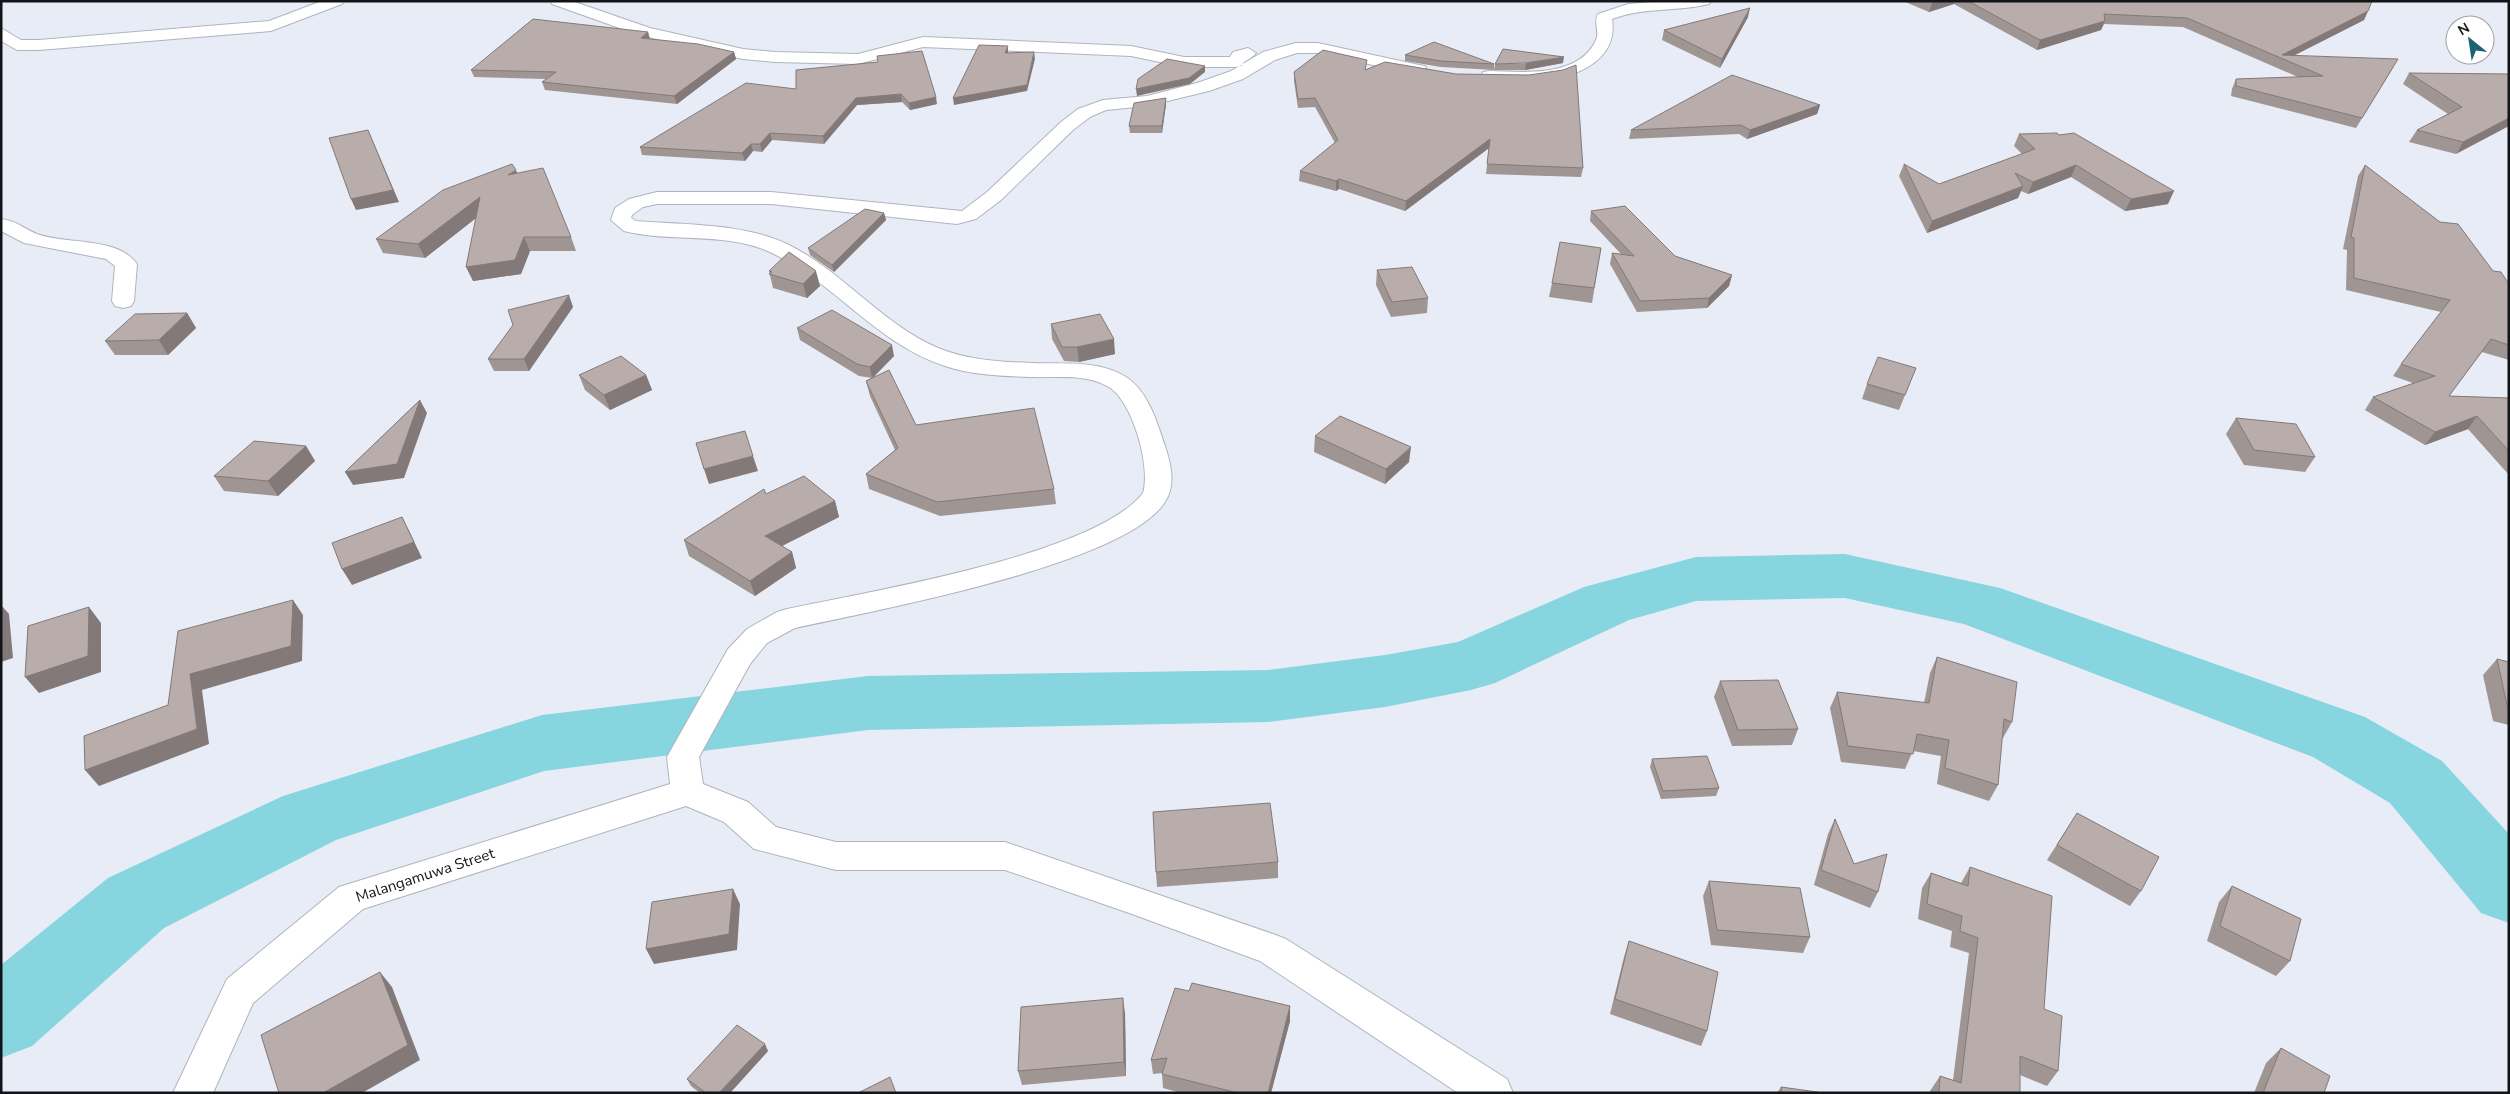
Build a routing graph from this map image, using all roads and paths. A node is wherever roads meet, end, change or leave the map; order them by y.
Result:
1 (337, 1) edge
2 (557, 1) edge
3 (1704, 1) edge
4 (1, 33) edge
5 (1296, 48) junction
6 (1437, 72) edge
7 (1474, 75) edge
8 (1, 225) edge
9 (123, 301) dead end
10 (687, 792) junction
11 (193, 1093) edge
12 (1493, 1093) edge

1 - 4 street
2 - 5 street
3 - 7 street
5 - 6 street
5 - 10 street
8 - 9 street
10 - 11 street, Malangamuwa Street
10 - 12 street

